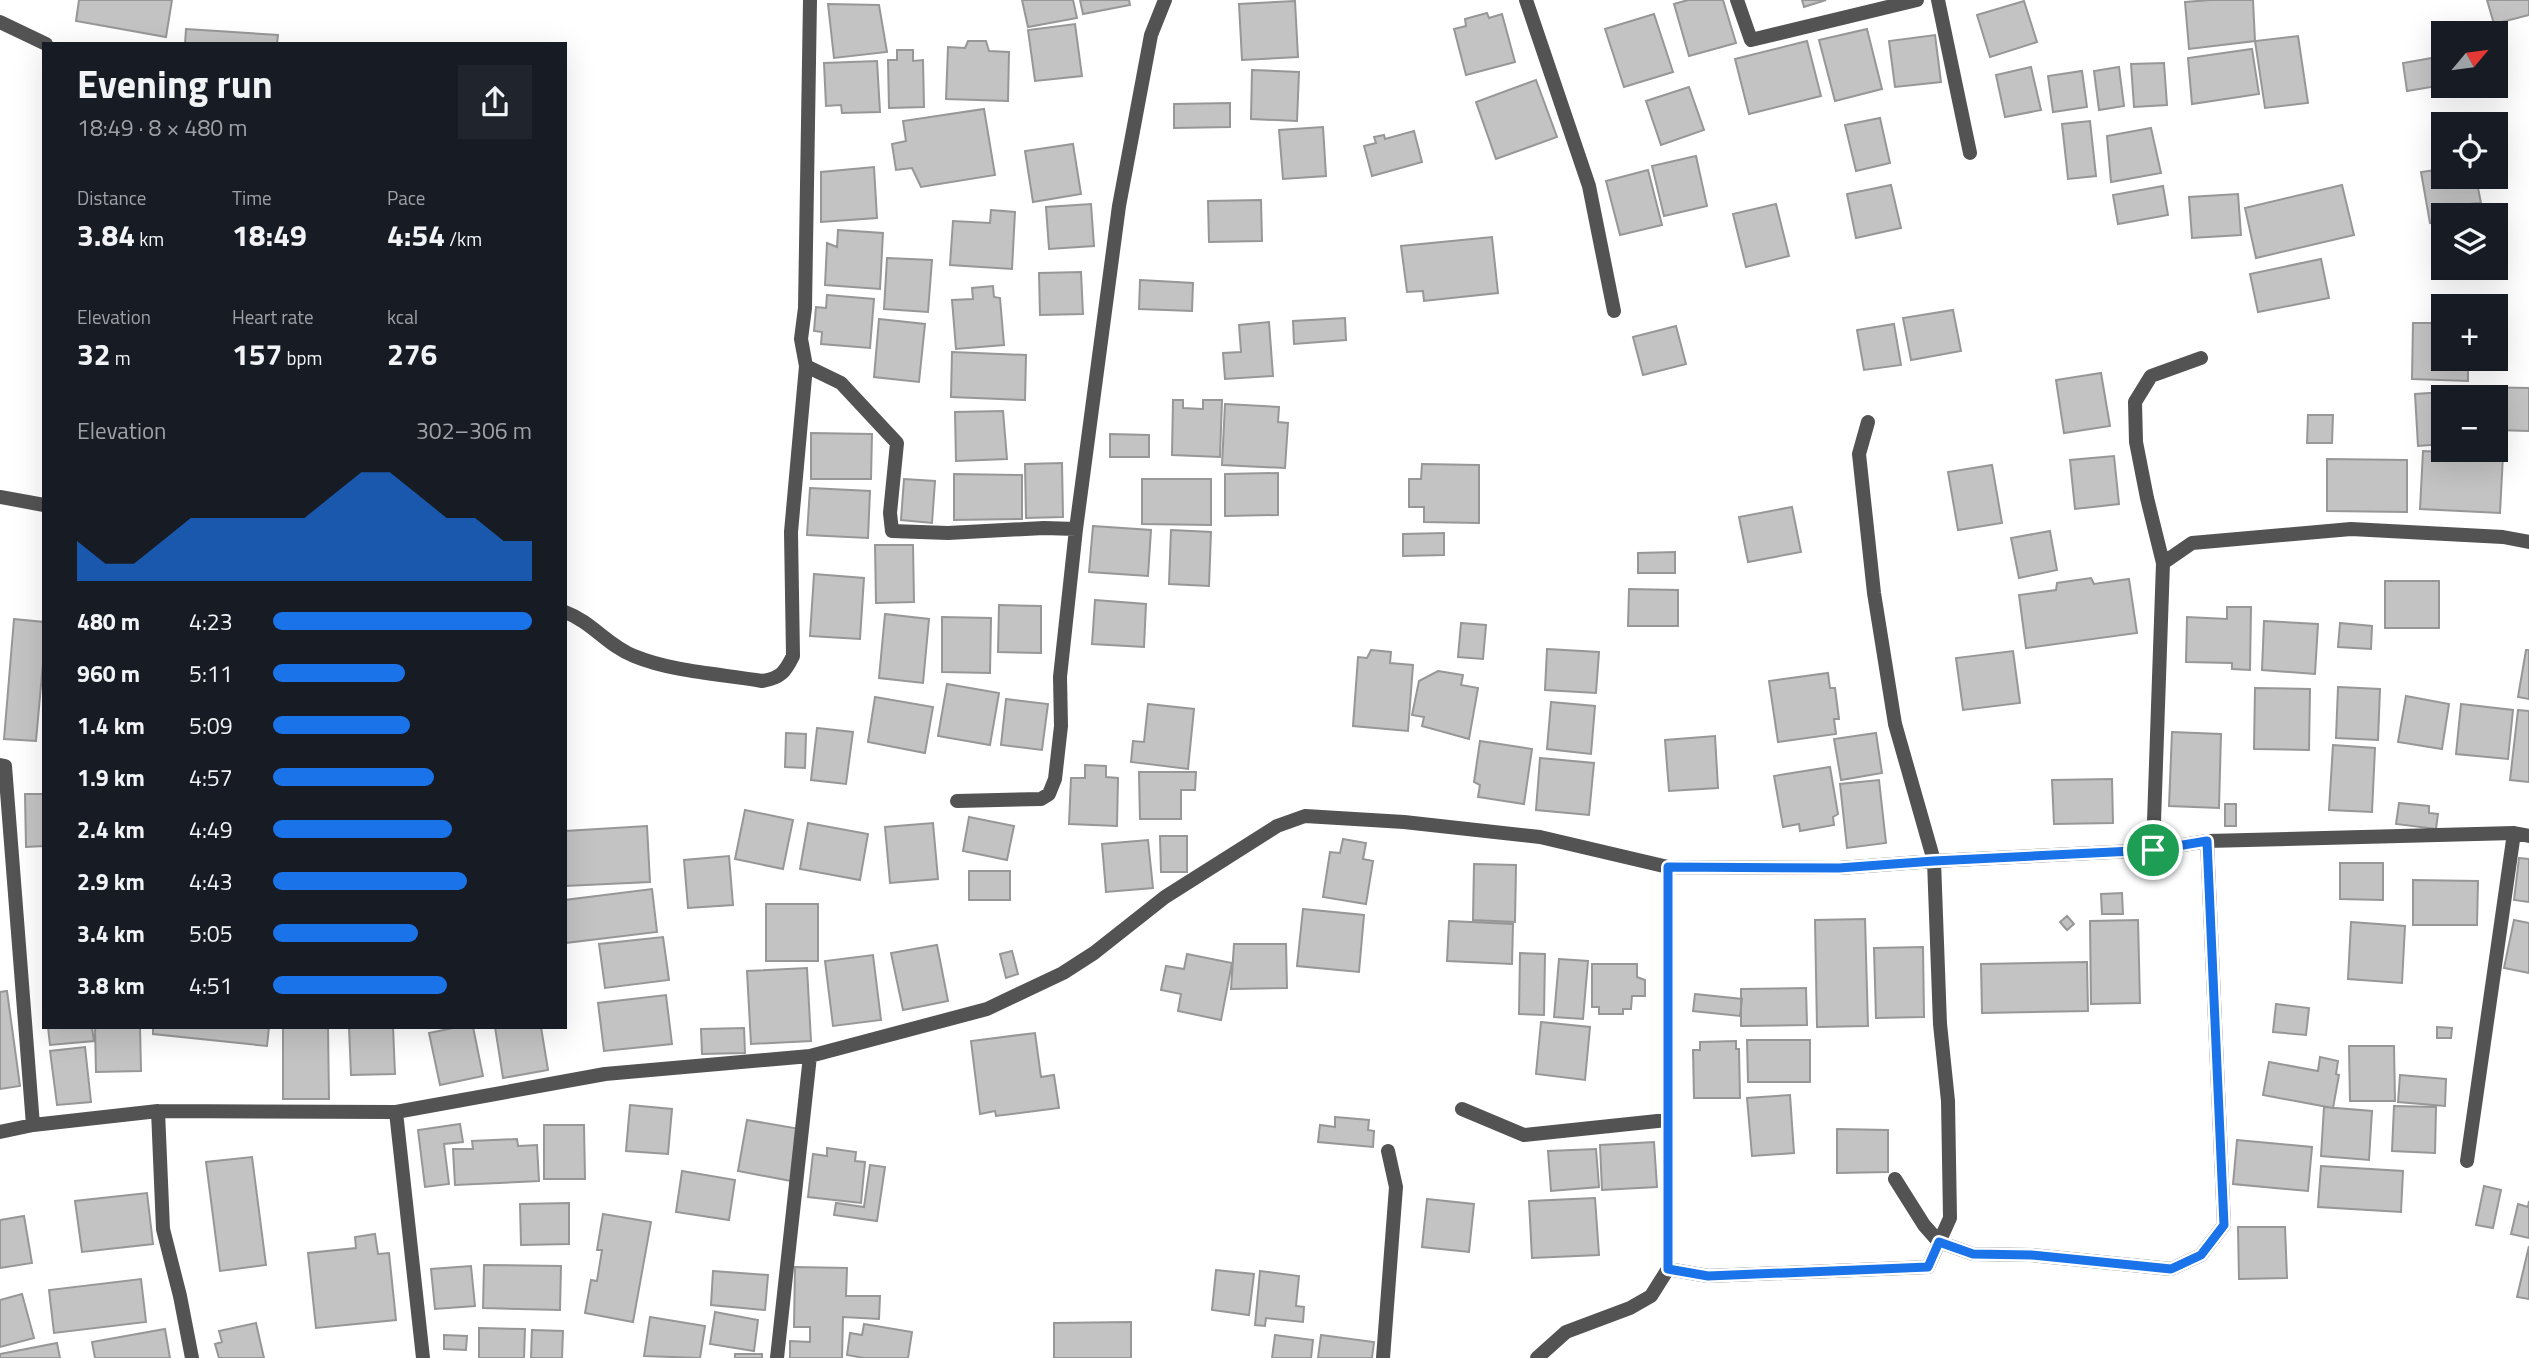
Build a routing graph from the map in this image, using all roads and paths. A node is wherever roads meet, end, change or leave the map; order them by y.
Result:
1 (810, 0) edge
2 (1165, 0) edge
3 (1526, 0) edge
4 (1737, 0) edge
5 (1917, 0) edge
6 (1938, 0) edge
7 (0, 22) edge
8 (42, 42) edge
9 (1970, 153) dead end
10 (1614, 311) dead end
11 (2201, 358) dead end
12 (806, 366) junction
13 (1868, 422) dead end
14 (0, 497) edge
15 (42, 505) edge
16 (1076, 530) junction
17 (2529, 542) edge
18 (2163, 563) junction
19 (567, 613) edge
20 (0, 765) edge
21 (957, 801) dead end
22 (2514, 833) junction
23 (2529, 836) edge
24 (2207, 841) junction
25 (2153, 850) junction
26 (1934, 861) junction
27 (1668, 867) junction
28 (810, 1056) junction
29 (1462, 1109) dead end
30 (158, 1111) junction
31 (396, 1112) junction
32 (1667, 1120) junction
33 (33, 1125) junction
34 (0, 1132) edge
35 (1388, 1151) dead end
36 (2467, 1161) dead end
37 (1895, 1179) dead end
38 (1939, 1242) junction
39 (1668, 1269) junction
40 (192, 1358) edge
41 (423, 1358) edge
42 (777, 1358) edge
43 (1383, 1358) edge
44 (1537, 1358) edge

1 - 12 street
2 - 16 street
3 - 10 street
4 - 5 street
6 - 9 street
7 - 8 street
11 - 18 street
12 - 16 street
12 - 19 street
13 - 26 street
14 - 15 street
16 - 21 street
17 - 18 street
18 - 25 street
20 - 33 street
22 - 23 street
22 - 24 street
22 - 36 street
24 - 25 street
24 - 38 street
25 - 26 street
26 - 27 street
26 - 38 street
27 - 28 street
27 - 32 street
28 - 31 street
28 - 42 street
29 - 32 street
30 - 31 street
30 - 33 street
30 - 40 street
31 - 41 street
32 - 39 street
33 - 34 street
35 - 43 street
37 - 38 street
38 - 39 street
39 - 44 street

